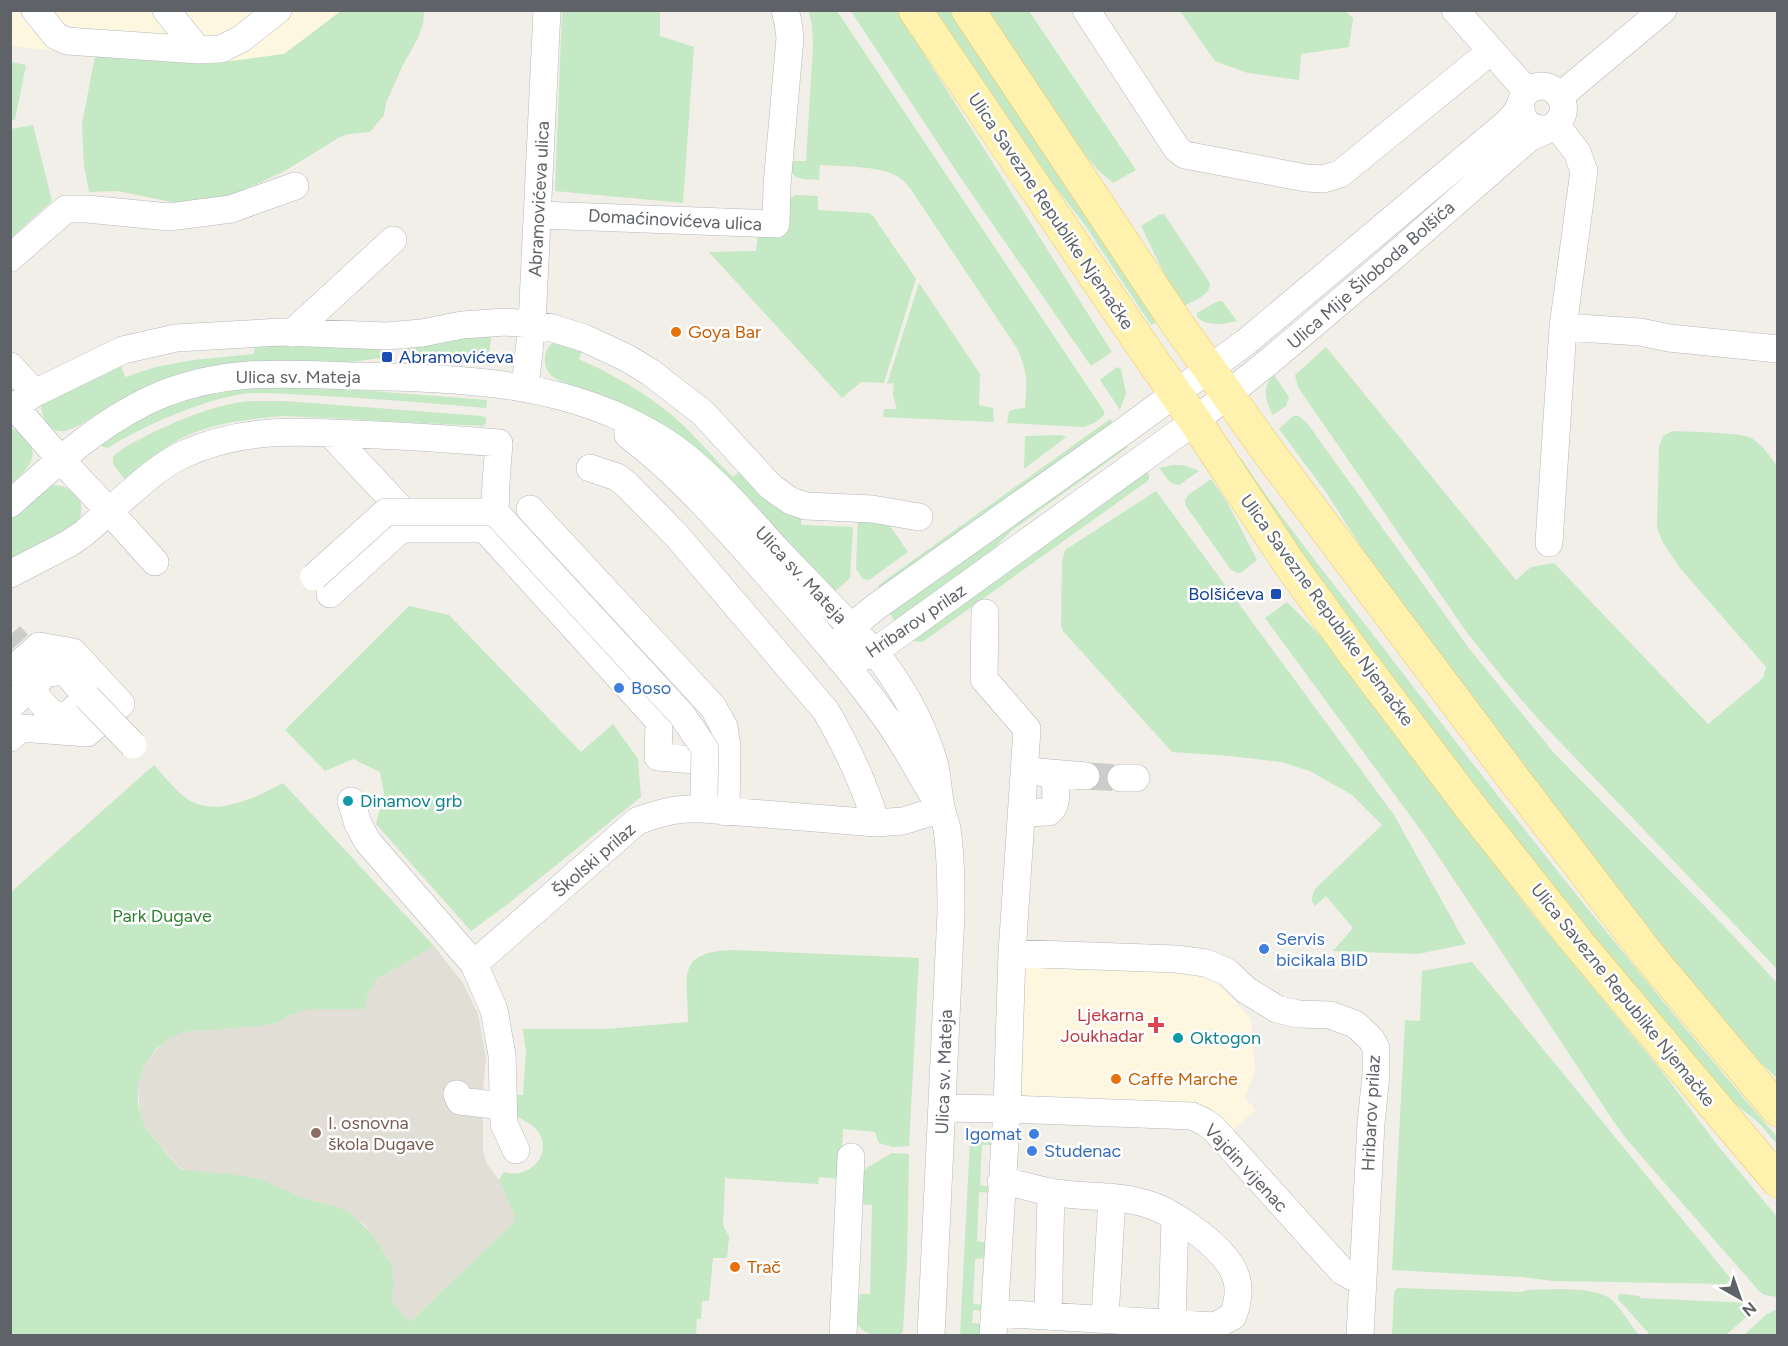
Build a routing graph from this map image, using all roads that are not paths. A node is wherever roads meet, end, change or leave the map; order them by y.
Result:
1 (35, 10) edge
2 (166, 10) edge
3 (278, 10) edge
4 (547, 10) edge
5 (785, 10) edge
6 (915, 10) edge
7 (968, 10) edge
8 (1086, 10) edge
9 (1455, 10) edge
10 (1663, 10) edge
11 (198, 50) junction
12 (1491, 51) junction
13 (1560, 96) junction
14 (1524, 98) junction
15 (1551, 127) junction
16 (295, 186) dead end
17 (539, 215) junction
18 (393, 240) dead end
19 (10, 258) edge
20 (532, 324) junction
21 (1563, 327) junction
22 (292, 333) junction
23 (1778, 349) edge
24 (10, 366) edge
25 (1209, 369) junction
26 (525, 387) junction
27 (1175, 393) junction
28 (1228, 395) junction
29 (20, 402) edge
30 (585, 403) junction
31 (1195, 421) junction
32 (330, 433) junction
33 (60, 459) junction
34 (590, 468) dead end
35 (10, 504) edge
36 (530, 510) dead end
37 (110, 511) junction
38 (495, 512) junction
39 (920, 517) dead end
40 (419, 529) junction
41 (1549, 543) dead end
42 (155, 562) dead end
43 (10, 574) edge
44 (985, 613) dead end
45 (851, 627) junction
46 (874, 652) junction
47 (840, 658) junction
48 (19, 673) edge
49 (10, 738) edge
50 (133, 745) dead end
51 (713, 762) junction
52 (1024, 771) junction
53 (1055, 774) junction
54 (1086, 776) tunnel mouth
55 (351, 801) dead end
56 (711, 806) junction
57 (941, 809) junction
58 (1022, 813) junction
59 (876, 823) junction
60 (1012, 953) junction
61 (474, 964) junction
62 (457, 1094) dead end
63 (503, 1106) junction
64 (943, 1108) junction
65 (1007, 1109) junction
66 (1778, 1110) edge
67 (516, 1149) dead end
68 (851, 1157) dead end
69 (1778, 1181) edge
70 (1001, 1182) junction
71 (1051, 1192) junction
72 (1112, 1197) junction
73 (1175, 1217) junction
74 (1362, 1281) junction
75 (1048, 1315) junction
76 (1105, 1318) junction
77 (1172, 1323) junction
78 (993, 1324) edge
79 (843, 1335) edge
80 (931, 1335) edge
81 (1360, 1335) edge

1 - 11 street
2 - 11 street
3 - 11 street
4 - 17 street, Abramovićeva ulica
5 - 17 street, Domaćinovićeva ulica
6 - 27 main road, Ulica Savezne Republike Njemačke
7 - 25 main road
8 - 12 street
9 - 12 street
10 - 13 street
12 - 14 street
13 - 14 street
13 - 15 street
14 - 15 street
14 - 25 street, Ulica Mije Šiloboda Bolšića
15 - 21 street
15 - 28 street, Ulica Mije Šiloboda Bolšića
16 - 19 street
17 - 20 street, Abramovićeva ulica
18 - 22 street
20 - 22 street
20 - 26 street, Abramovićeva ulica
20 - 39 street
21 - 23 street
21 - 41 street
22 - 29 street
24 - 29 street
25 - 27 street, Ulica Mije Šiloboda Bolšića
25 - 28 main road
26 - 30 street, Ulica sv. Mateja
26 - 33 street, Ulica sv. Mateja
27 - 31 main road, Ulica Savezne Republike Njemačke
27 - 45 street, Hribarov prilaz
28 - 31 street, Ulica Mije Šiloboda Bolšića
28 - 66 main road
29 - 33 street
30 - 45 street, Ulica sv. Mateja
30 - 47 street, Ulica sv. Mateja
31 - 46 street, Hribarov prilaz
31 - 69 main road, Ulica Savezne Republike Njemačke
32 - 37 street
32 - 38 street, bridge
32 - 40 street
33 - 35 street, Ulica sv. Mateja
33 - 37 street
34 - 59 street
36 - 51 street
37 - 42 street
37 - 43 street
38 - 40 street, bridge
38 - 56 street, bridge
40 - 51 street
44 - 52 street, Hribarov prilaz
45 - 46 street, Ulica sv. Mateja
45 - 47 street, Hribarov prilaz
46 - 47 street, Hribarov prilaz
46 - 57 street, Ulica sv. Mateja
47 - 57 street, Ulica sv. Mateja
48 - 49 street
48 - 50 street, bridge
51 - 56 street
52 - 53 street
52 - 58 street, Hribarov prilaz
53 - 54 street
53 - 58 street
55 - 61 street
56 - 59 street, Školski prilaz
56 - 61 street, Školski prilaz
57 - 59 street, Školski prilaz
57 - 64 street, Ulica sv. Mateja
58 - 60 street, Hribarov prilaz
60 - 65 street, Hribarov prilaz
60 - 74 street, Hribarov prilaz
61 - 63 street
62 - 63 street
63 - 67 street
64 - 65 street, Vajdin vijenac
64 - 80 street, Ulica sv. Mateja
65 - 70 street, Hribarov prilaz
65 - 74 street, Vajdin vijenac
68 - 79 street
70 - 71 street
70 - 78 street, Hribarov prilaz
71 - 72 street
71 - 75 street
72 - 73 street
72 - 76 street
73 - 77 street
73 - 77 street
74 - 81 street
75 - 76 street
75 - 78 street
76 - 77 street

